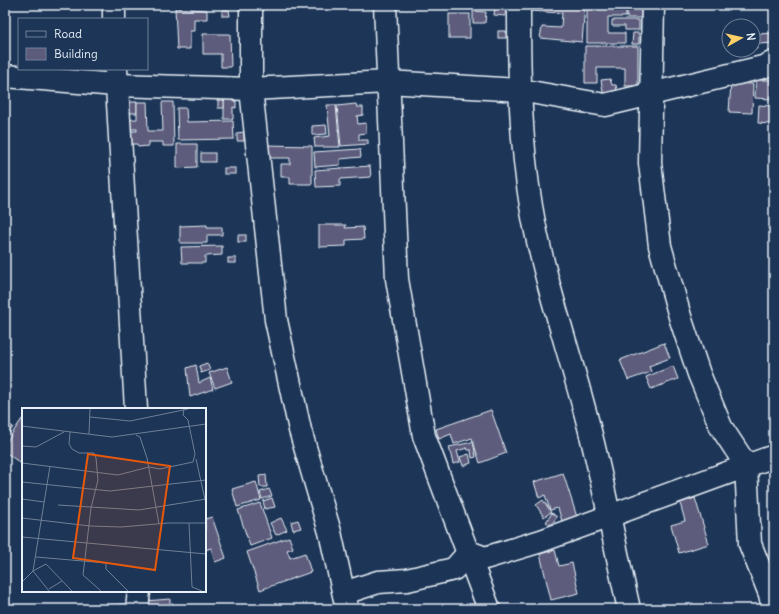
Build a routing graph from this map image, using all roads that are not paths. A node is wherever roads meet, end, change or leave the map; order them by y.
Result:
1 (114, 5) edge
2 (251, 5) edge
3 (385, 5) edge
4 (519, 5) edge
5 (654, 5) edge
6 (114, 18) edge
7 (774, 62) edge
8 (5, 76) edge
9 (116, 77) edge
10 (388, 82) junction
11 (251, 89) junction
12 (519, 90) junction
13 (653, 94) junction
14 (136, 408) edge
15 (774, 456) edge
16 (746, 465) junction
17 (608, 515) junction
18 (468, 552) junction
19 (139, 592) edge
20 (346, 601) edge
21 (137, 609) edge
22 (489, 609) edge
23 (629, 609) edge
24 (773, 609) edge

1 - 6 street
2 - 11 street
3 - 10 street
4 - 12 street
5 - 13 street
7 - 13 street
8 - 9 street
9 - 11 street
9 - 14 street
10 - 11 street
10 - 12 street
10 - 18 street
11 - 20 street
12 - 13 street
12 - 17 street
13 - 16 street
15 - 16 street
16 - 17 street
16 - 24 street
17 - 18 street
17 - 23 street
18 - 20 street
18 - 22 street
19 - 21 street

